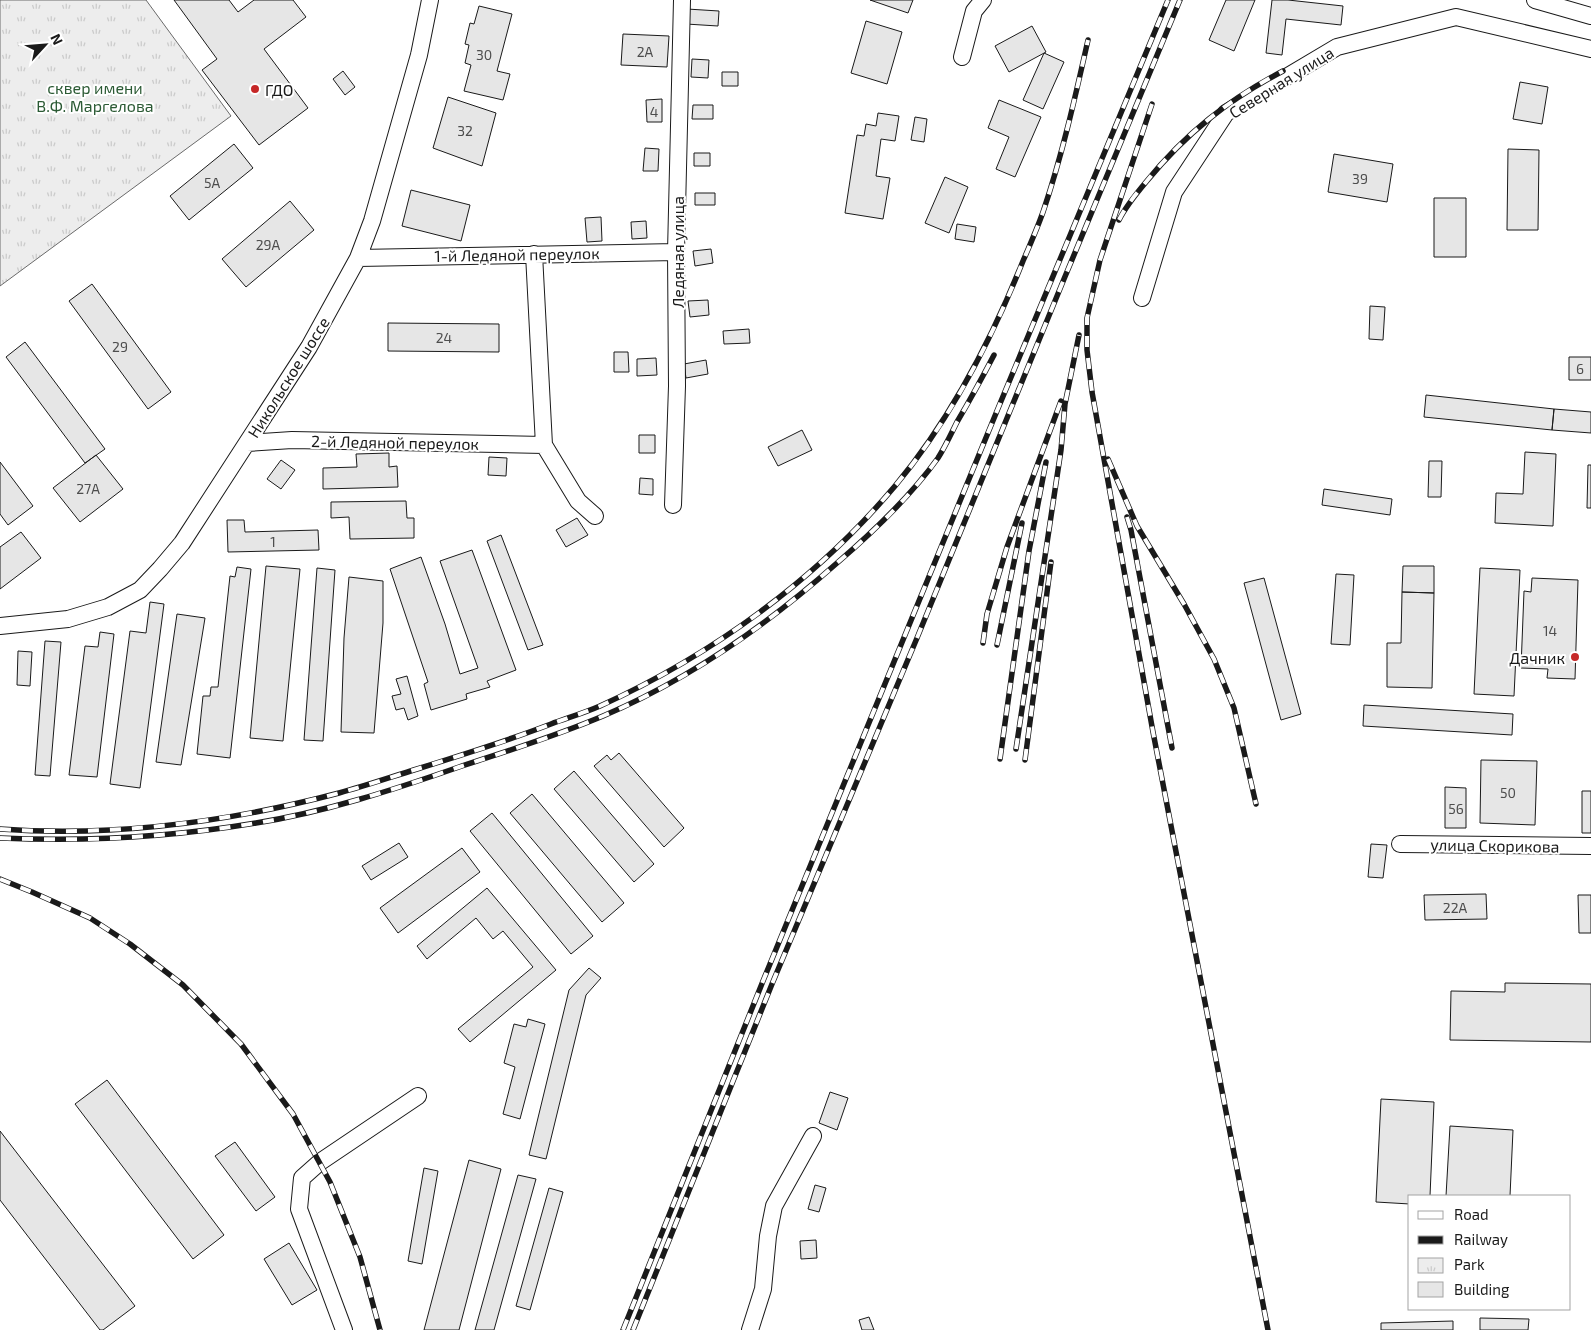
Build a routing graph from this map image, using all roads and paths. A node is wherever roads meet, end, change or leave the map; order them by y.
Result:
1 (430, 0) edge
2 (682, 0) edge
3 (983, 0) edge
4 (1534, 0) edge
5 (1591, 16) edge
6 (1591, 49) edge
7 (962, 57) dead end
8 (676, 252) junction
9 (534, 254) junction
10 (358, 258) junction
11 (1142, 298) dead end
12 (247, 443) junction
13 (544, 444) junction
14 (673, 505) dead end
15 (595, 516) dead end
16 (0, 626) edge
17 (1400, 844) dead end
18 (1591, 846) edge
19 (418, 1096) dead end
20 (812, 1136) dead end
21 (344, 1330) edge
22 (750, 1330) edge

1 - 10 street, Никольское шоссе
2 - 8 street, Ледяная улица
3 - 7 street
4 - 5 street
6 - 11 street, Северная улица
8 - 9 street, 1-й Ледяной переулок
8 - 14 street, Ледяная улица
9 - 10 street, 1-й Ледяной переулок
9 - 13 street
10 - 12 street, Никольское шоссе
12 - 13 street, 2-й Ледяной переулок
12 - 16 street, Никольское шоссе
13 - 15 street
17 - 18 street, улица Скорикова
19 - 21 street
20 - 22 street

